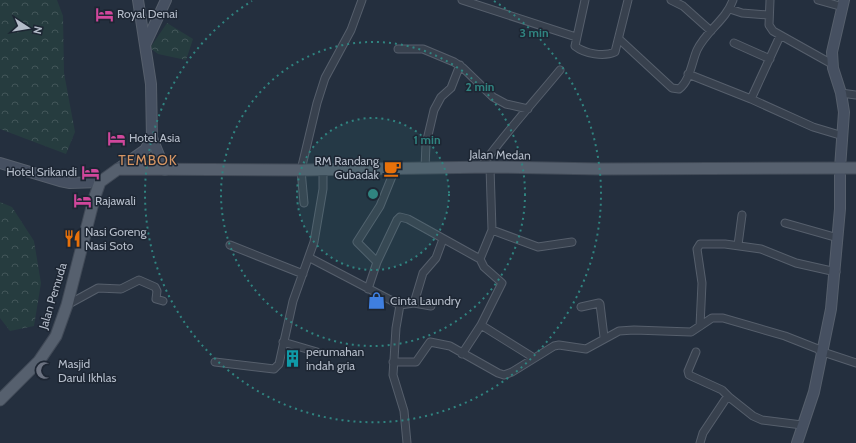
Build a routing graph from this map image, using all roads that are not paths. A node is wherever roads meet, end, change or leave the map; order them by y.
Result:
1 (138, 0) edge
2 (166, 0) edge
3 (362, 0) edge
4 (462, 0) edge
5 (585, 0) edge
6 (628, 0) edge
7 (671, 0) edge
8 (733, 0) edge
9 (770, 0) edge
10 (818, 0) edge
11 (844, 4) edge
12 (730, 9) junction
13 (768, 15) junction
14 (711, 32) junction
15 (780, 36) junction
16 (576, 37) junction
17 (619, 39) junction
18 (734, 42) dead end
19 (145, 45) junction
20 (398, 49) dead end
21 (770, 59) junction
22 (832, 64) junction
23 (460, 65) junction
24 (560, 70) dead end
25 (688, 74) junction
26 (841, 93) junction
27 (856, 95) edge
28 (751, 99) junction
29 (528, 110) junction
30 (843, 136) junction
31 (152, 138) junction
32 (0, 162) edge
33 (486, 167) junction
34 (425, 168) junction
35 (840, 168) junction
36 (856, 168) edge
37 (118, 169) junction
38 (395, 169) junction
39 (165, 170) junction
40 (302, 170) junction
41 (323, 170) junction
42 (100, 182) junction
43 (304, 203) dead end
44 (742, 214) dead end
45 (785, 223) dead end
46 (492, 230) junction
47 (838, 238) junction
48 (443, 239) junction
49 (572, 242) dead end
50 (230, 245) dead end
51 (738, 245) junction
52 (310, 258) junction
53 (480, 259) junction
54 (377, 262) junction
55 (836, 272) junction
56 (303, 274) junction
57 (368, 289) junction
58 (163, 302) dead end
59 (414, 303) junction
60 (400, 305) junction
61 (67, 306) junction
62 (431, 306) dead end
63 (581, 307) dead end
64 (481, 325) junction
65 (700, 326) junction
66 (604, 337) junction
67 (283, 342) junction
68 (318, 352) dead end
69 (696, 352) dead end
70 (823, 353) junction
71 (462, 354) junction
72 (534, 358) junction
73 (215, 362) dead end
74 (393, 362) junction
75 (856, 363) edge
76 (2, 394) edge
77 (729, 397) junction
78 (802, 425) junction
79 (407, 443) edge
80 (700, 443) edge
81 (797, 443) edge

1 - 19 street
2 - 19 street
3 - 40 street
4 - 16 street
5 - 16 street
6 - 17 street
7 - 14 street
8 - 12 street
9 - 13 street
10 - 11 street
11 - 22 street
12 - 13 street
12 - 14 street
13 - 15 street
14 - 25 street
15 - 21 street
15 - 22 street
16 - 17 street
17 - 25 street
18 - 21 street
19 - 31 street
20 - 23 street
21 - 28 street
22 - 26 street
23 - 29 street
23 - 34 street
24 - 29 street
25 - 28 street
26 - 27 street
26 - 30 street
28 - 30 street
29 - 33 street
30 - 35 street
31 - 37 street
31 - 39 street
32 - 42 street
33 - 34 main road, Jalan Medan
33 - 35 main road, Jalan Medan
33 - 46 street
34 - 38 main road, Jalan Medan
35 - 36 main road, Jalan Medan
35 - 47 street
37 - 39 main road, Jalan Medan
37 - 42 main road
38 - 41 main road, Jalan Medan
38 - 54 street
39 - 40 main road, Jalan Medan
40 - 41 main road, Jalan Medan
40 - 43 street
41 - 52 street
42 - 61 main road, Jalan Pemuda
44 - 51 street
45 - 47 street
46 - 49 street
46 - 53 street
47 - 55 street
48 - 53 street
48 - 54 street
48 - 59 street
50 - 56 street
51 - 55 street
51 - 65 street
52 - 56 street
52 - 57 street
53 - 64 street
54 - 57 street
55 - 70 street
56 - 67 street
57 - 60 street
58 - 61 street
59 - 60 street
59 - 62 street
60 - 74 street
61 - 76 main road, Jalan Pemuda
63 - 66 street
64 - 71 street
64 - 72 street
65 - 66 street
65 - 70 street
66 - 72 street
67 - 68 street
67 - 73 street
69 - 77 street
70 - 75 street
70 - 78 street
71 - 72 street
71 - 74 street
74 - 79 street
77 - 78 street
77 - 80 street
78 - 81 street

